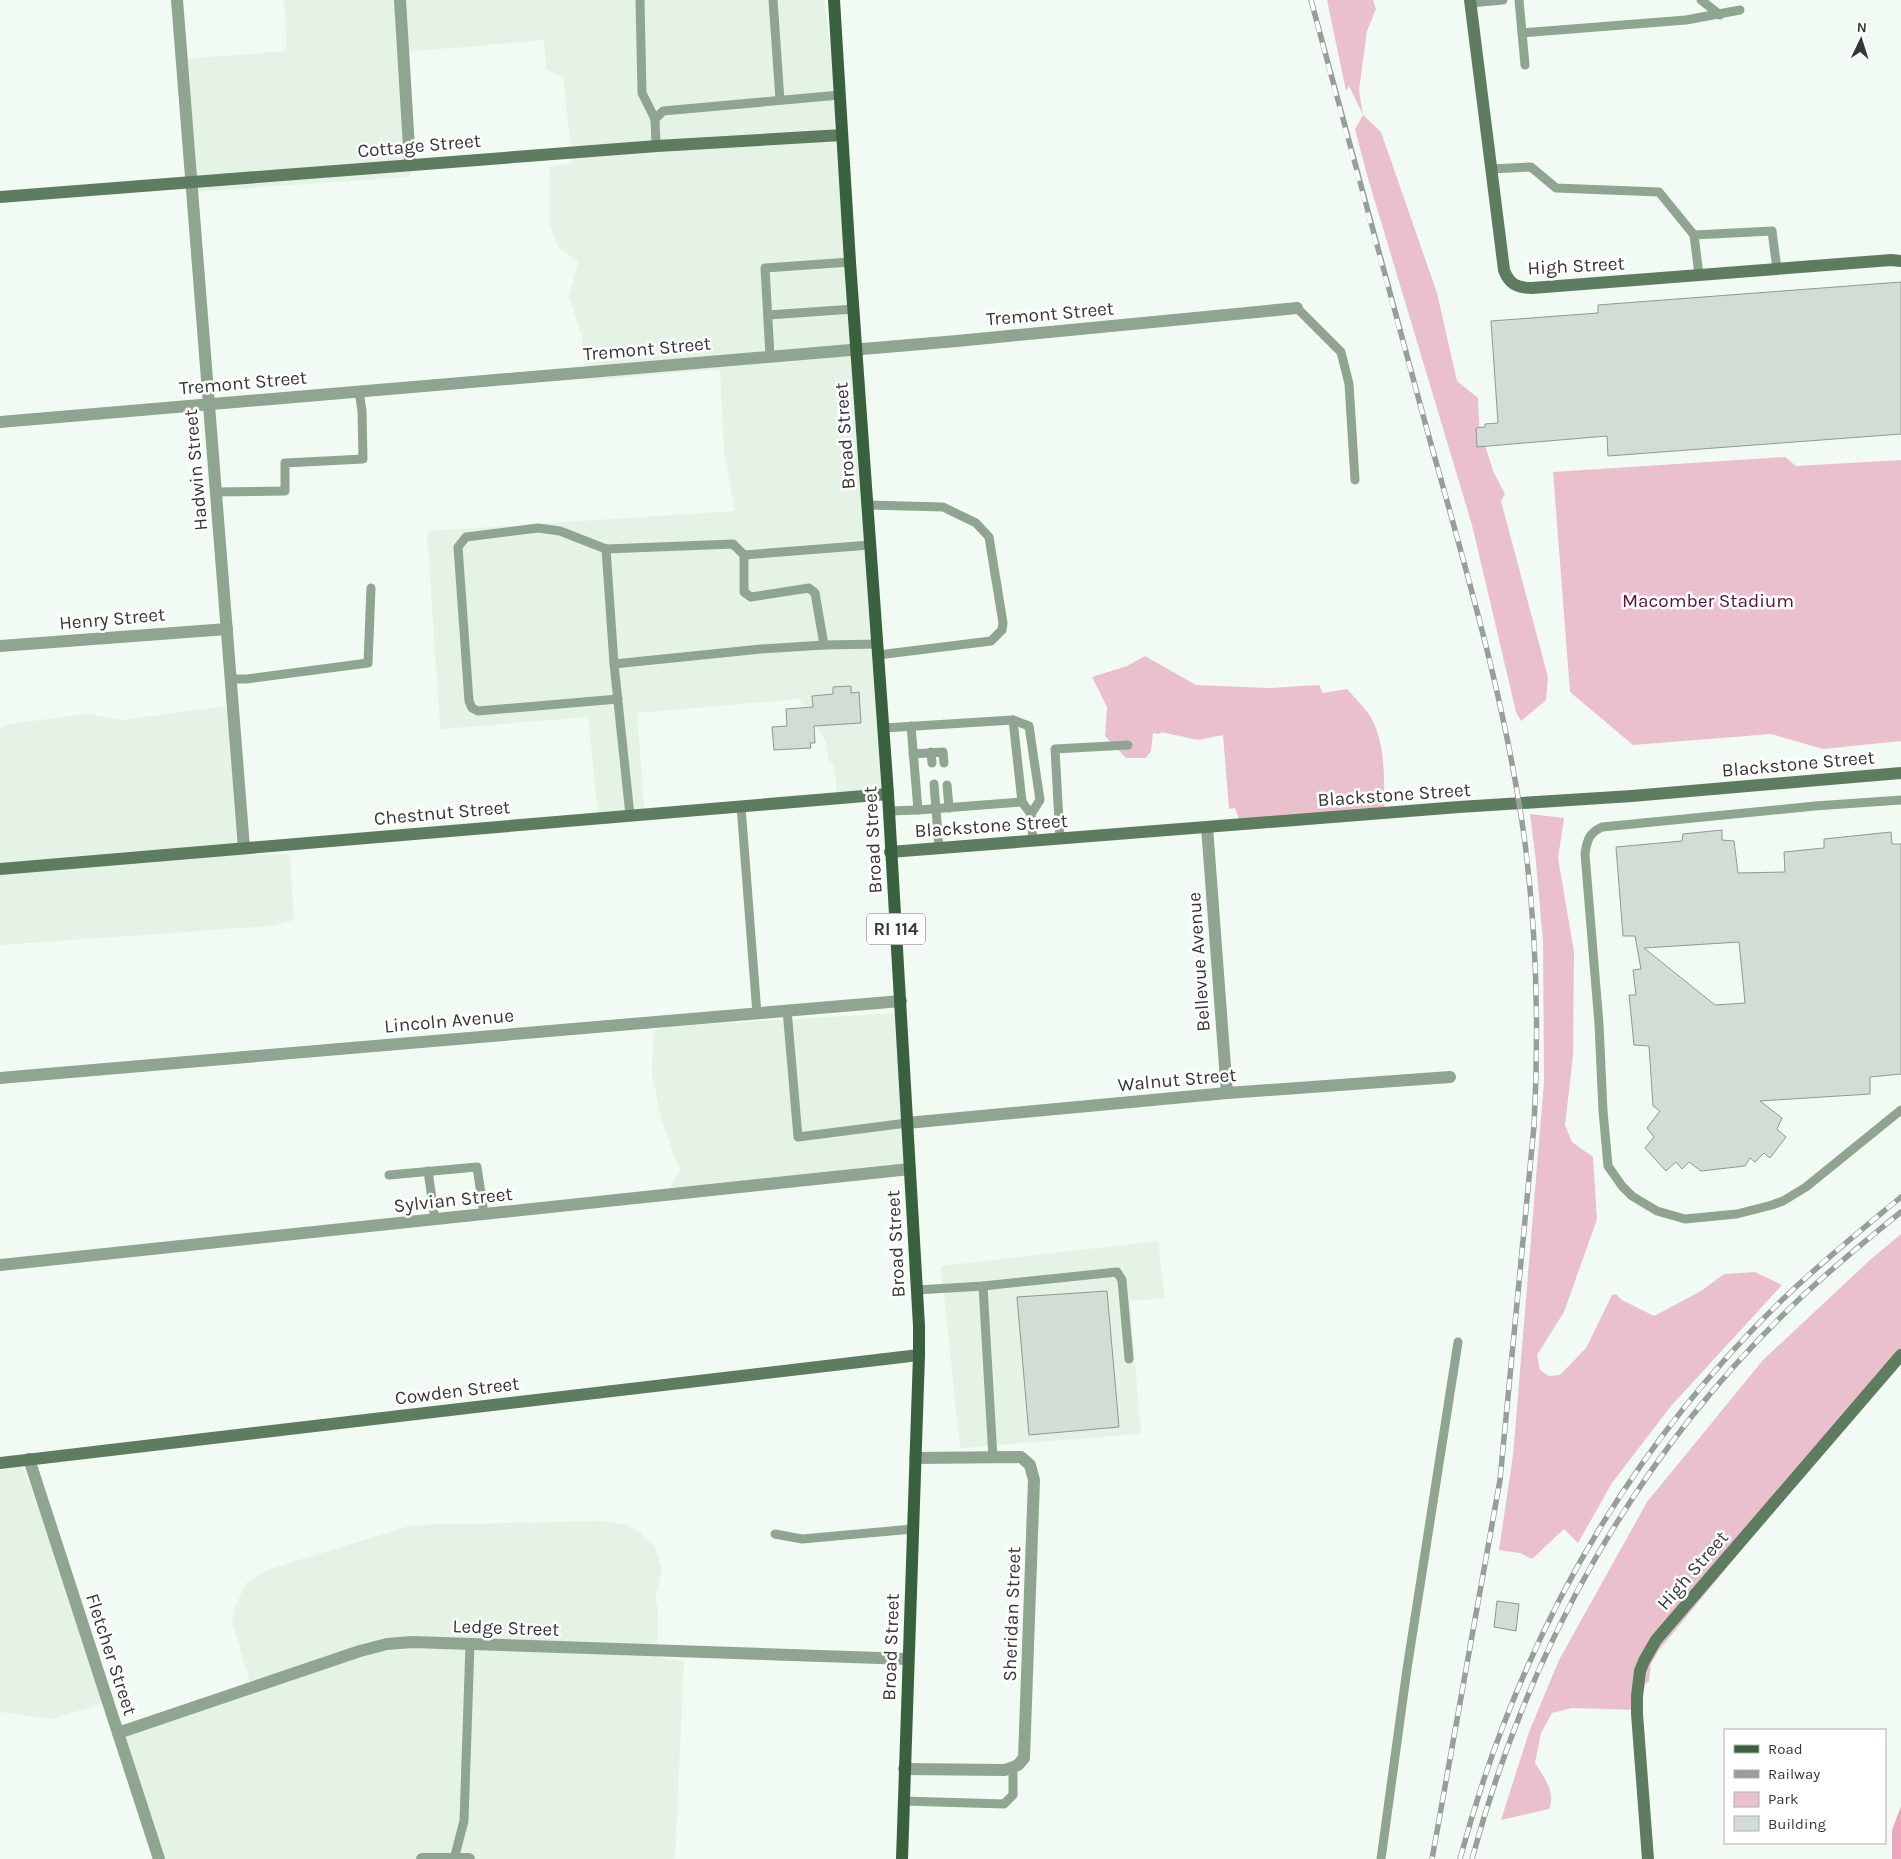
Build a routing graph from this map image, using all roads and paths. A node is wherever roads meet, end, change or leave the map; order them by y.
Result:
1 (177, 0) edge
2 (400, 0) edge
3 (640, 0) edge
4 (774, 0) edge
5 (834, 0) edge
6 (1503, 0) edge
7 (1519, 0) edge
8 (1701, 0) edge
9 (1470, 2) edge
10 (1740, 10) dead end
11 (1720, 15) junction
12 (1522, 33) junction
13 (1524, 65) dead end
14 (840, 95) junction
15 (780, 100) junction
16 (656, 118) junction
17 (842, 136) junction
18 (656, 146) junction
19 (410, 164) junction
20 (1491, 169) junction
21 (190, 183) junction
22 (0, 197) edge
23 (1694, 235) junction
24 (1901, 261) edge
25 (850, 262) junction
26 (1777, 269) junction
27 (1699, 275) junction
28 (1297, 308) joint
29 (854, 309) junction
30 (768, 315) junction
31 (856, 349) junction
32 (770, 356) junction
33 (359, 390) junction
34 (209, 404) junction
35 (0, 422) edge
36 (1355, 480) dead end
37 (216, 492) junction
38 (868, 506) junction
39 (870, 545) junction
40 (606, 549) junction
41 (744, 555) junction
42 (371, 588) dead end
43 (227, 628) junction
44 (824, 645) junction
45 (0, 646) edge
46 (878, 650) junction
47 (614, 664) junction
48 (231, 679) junction
49 (618, 699) junction
50 (1013, 720) junction
51 (911, 726) junction
52 (884, 728) junction
53 (1128, 745) dead end
54 (931, 752) junction
55 (913, 754) junction
56 (932, 763) dead end
57 (944, 763) dead end
58 (1901, 774) edge
59 (934, 784) dead end
60 (947, 785) dead end
61 (888, 794) junction
62 (1901, 800) edge
63 (1022, 802) junction
64 (741, 806) junction
65 (949, 808) junction
66 (936, 809) junction
67 (918, 810) junction
68 (889, 812) junction
69 (1031, 814) junction
70 (630, 815) junction
71 (1207, 827) junction
72 (1060, 839) junction
73 (1033, 841) junction
74 (244, 848) junction
75 (939, 848) junction
76 (890, 852) junction
77 (0, 869) edge
78 (900, 1001) junction
79 (787, 1010) junction
80 (757, 1014) junction
81 (1450, 1077) dead end
82 (0, 1078) edge
83 (1227, 1093) junction
84 (1901, 1110) edge
85 (907, 1123) junction
86 (910, 1170) junction
87 (428, 1171) junction
88 (389, 1175) dead end
89 (484, 1214) junction
90 (435, 1220) junction
91 (0, 1265) edge
92 (983, 1286) junction
93 (917, 1290) junction
94 (1458, 1342) dead end
95 (920, 1355) junction
96 (1901, 1355) edge
97 (1129, 1358) dead end
98 (915, 1458) junction
99 (992, 1458) junction
100 (29, 1459) junction
101 (0, 1463) edge
102 (913, 1530) junction
103 (775, 1534) dead end
104 (470, 1644) junction
105 (908, 1659) junction
106 (118, 1734) junction
107 (1013, 1767) junction
108 (904, 1769) junction
109 (903, 1801) junction
110 (454, 1858) edge
111 (159, 1859) edge
112 (422, 1859) edge
113 (469, 1859) edge
114 (902, 1859) edge
115 (1381, 1859) edge
116 (1648, 1859) edge

1 - 21 street, Hadwin Street
2 - 19 street
3 - 16 lane
4 - 15 lane
5 - 14 main road, Broad Street / RI 114
6 - 9 lane
7 - 12 lane
8 - 11 lane
9 - 20 street, High Street
10 - 11 lane
11 - 12 lane
12 - 13 lane
14 - 15 lane
14 - 17 main road, Broad Street / RI 114
15 - 16 lane
16 - 18 lane
17 - 18 street, Cottage Street
17 - 25 main road, Broad Street / RI 114
18 - 19 street, Cottage Street
19 - 21 street, Cottage Street
20 - 23 lane
20 - 27 street, High Street
21 - 22 street, Cottage Street
21 - 34 street, Hadwin Street
23 - 26 lane
23 - 27 lane
24 - 26 street, High Street
25 - 29 main road, Broad Street / RI 114
25 - 30 lane
26 - 27 street, High Street
28 - 31 street, Tremont Street
28 - 36 lane
29 - 30 lane
29 - 31 main road, Broad Street / RI 114
30 - 32 lane
31 - 32 street, Tremont Street
31 - 38 main road, Broad Street / RI 114
32 - 33 street, Tremont Street
33 - 34 street, Tremont Street
33 - 37 lane
34 - 35 street, Tremont Street
34 - 37 street, Hadwin Street
37 - 43 street, Hadwin Street
38 - 39 main road, Broad Street / RI 114
38 - 46 lane
39 - 41 lane
39 - 46 main road, Broad Street / RI 114
40 - 41 lane
40 - 47 lane
40 - 49 lane
41 - 44 lane
42 - 48 lane
43 - 45 street, Henry Street
43 - 48 street, Hadwin Street
44 - 46 lane
44 - 47 lane
46 - 52 main road, Broad Street / RI 114
47 - 49 lane
48 - 74 street, Hadwin Street
49 - 70 lane
50 - 51 lane
50 - 63 lane
50 - 69 lane
51 - 52 lane
51 - 55 lane
52 - 61 main road, Broad Street / RI 114
53 - 72 lane
54 - 55 lane
54 - 56 lane
54 - 57 lane
55 - 67 lane
58 - 71 street, Blackstone Street
59 - 66 lane
60 - 65 lane
61 - 64 street, Chestnut Street
61 - 68 main road, Broad Street / RI 114
62 - 84 lane
63 - 65 lane
63 - 69 lane
64 - 70 street, Chestnut Street
64 - 80 lane
65 - 66 lane
66 - 67 lane
66 - 75 lane
67 - 68 lane
68 - 76 main road, Broad Street / RI 114
69 - 73 lane
70 - 74 street, Chestnut Street
71 - 72 street, Blackstone Street
71 - 83 street, Bellevue Avenue
72 - 73 street, Blackstone Street
73 - 75 street, Blackstone Street
74 - 77 street, Chestnut Street
75 - 76 street, Blackstone Street
76 - 78 main road, Broad Street / RI 114
78 - 79 street, Lincoln Avenue
78 - 85 main road, Broad Street / RI 114
79 - 80 street, Lincoln Avenue
79 - 85 lane
80 - 82 street, Lincoln Avenue
81 - 83 street, Walnut Street
83 - 85 street, Walnut Street
85 - 86 main road, Broad Street / RI 114
86 - 89 street, Sylvian Street
86 - 93 main road, Broad Street / RI 114
87 - 88 lane
87 - 89 lane
87 - 90 lane
89 - 90 street, Sylvian Street
90 - 91 street, Sylvian Street
92 - 93 lane
92 - 97 lane
92 - 99 lane
93 - 95 main road, Broad Street / RI 114
94 - 115 lane
95 - 98 main road, Broad Street / RI 114
95 - 100 street, Cowden Street
96 - 116 street, High Street
98 - 99 street, Sheridan Street
98 - 102 main road, Broad Street / RI 114
99 - 107 street, Sheridan Street
100 - 101 street, Cowden Street
100 - 106 street, Fletcher Street
102 - 103 lane
102 - 105 main road, Broad Street / RI 114
104 - 105 street, Ledge Street
104 - 106 street, Ledge Street
104 - 110 lane
105 - 108 main road, Broad Street / RI 114
106 - 111 street, Fletcher Street
107 - 108 street
107 - 109 lane
108 - 109 main road, Broad Street / RI 114
109 - 114 main road, Broad Street / RI 114
110 - 112 street
110 - 113 street

